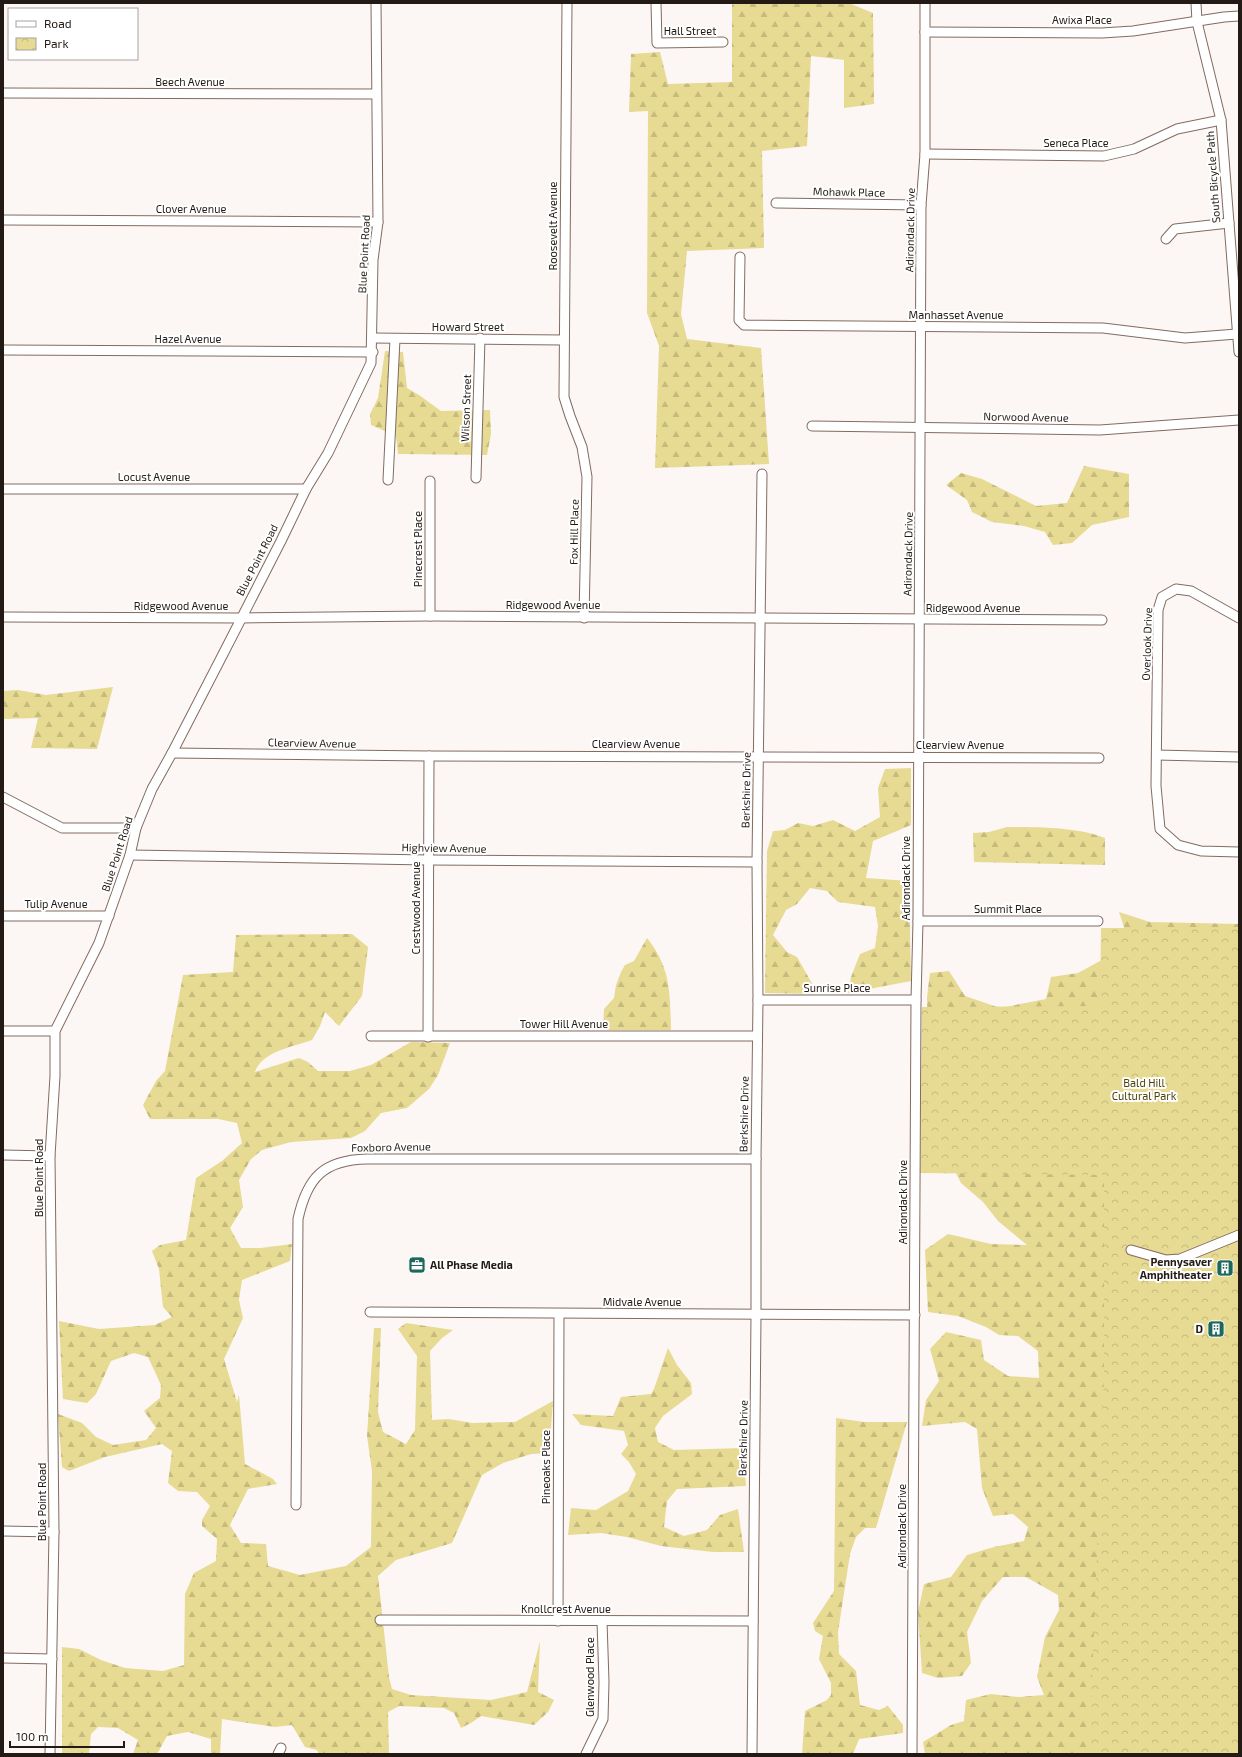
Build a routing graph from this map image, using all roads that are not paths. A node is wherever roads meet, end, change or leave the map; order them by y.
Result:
1 (376, 3) edge
2 (567, 3) edge
3 (656, 3) edge
4 (925, 3) edge
5 (1196, 3) edge
6 (1239, 16) edge
7 (1197, 22) junction
8 (925, 32) junction
9 (723, 42) dead end
10 (3, 93) edge
11 (376, 94) junction
12 (1221, 120) junction
13 (924, 154) junction
14 (776, 203) dead end
15 (921, 205) junction
16 (3, 220) edge
17 (378, 222) junction
18 (1229, 223) junction
19 (1166, 239) dead end
20 (740, 257) dead end
21 (922, 327) junction
22 (1238, 334) junction
23 (373, 338) junction
24 (480, 338) junction
25 (394, 339) junction
26 (564, 340) junction
27 (3, 350) edge
28 (373, 352) junction
29 (1239, 352) edge
30 (1239, 420) edge
31 (812, 426) dead end
32 (921, 427) junction
33 (582, 447) joint
34 (762, 474) dead end
35 (476, 478) dead end
36 (388, 480) dead end
37 (430, 481) dead end
38 (3, 489) edge
39 (306, 489) junction
40 (430, 616) junction
41 (3, 617) edge
42 (241, 618) junction
43 (584, 618) junction
44 (1239, 618) edge
45 (760, 619) junction
46 (920, 619) junction
47 (1102, 620) dead end
48 (172, 753) junction
49 (1157, 755) junction
50 (429, 756) junction
51 (758, 756) junction
52 (918, 756) junction
53 (1239, 757) edge
54 (1099, 758) dead end
55 (3, 797) edge
56 (136, 828) junction
57 (1239, 852) edge
58 (130, 855) junction
59 (428, 860) junction
60 (757, 862) junction
61 (3, 916) edge
62 (109, 916) junction
63 (918, 921) junction
64 (1098, 921) dead end
65 (758, 1000) junction
66 (916, 1000) junction
67 (3, 1031) edge
68 (55, 1031) junction
69 (371, 1036) dead end
70 (428, 1036) junction
71 (757, 1036) junction
72 (3, 1155) edge
73 (50, 1156) junction
74 (756, 1159) junction
75 (1239, 1235) edge
76 (1131, 1250) dead end
77 (370, 1312) dead end
78 (559, 1314) junction
79 (756, 1315) junction
80 (915, 1315) junction
81 (296, 1505) dead end
82 (3, 1531) edge
83 (54, 1532) junction
84 (380, 1620) dead end
85 (558, 1621) junction
86 (602, 1621) junction
87 (752, 1621) junction
88 (3, 1658) edge
89 (52, 1659) junction
90 (50, 1754) edge
91 (586, 1754) edge
92 (752, 1754) edge
93 (912, 1754) edge

1 - 11 street, Blue Point Road
2 - 26 street, Roosevelt Avenue
3 - 9 street, Hall Street
4 - 8 street, Adirondack Drive
5 - 7 street, South Bicycle Path
6 - 7 street, Awixa Place
7 - 8 street, Awixa Place
7 - 12 street, South Bicycle Path
8 - 13 street, Adirondack Drive
10 - 11 street, Beech Avenue
11 - 17 street, Blue Point Road
12 - 13 street, Seneca Place
12 - 18 street, South Bicycle Path
13 - 15 street, Adirondack Drive
14 - 15 street, Mohawk Place
15 - 21 street, Adirondack Drive
16 - 17 street, Clover Avenue
17 - 23 street, Blue Point Road
18 - 19 street
18 - 22 street, South Bicycle Path
20 - 21 street, Manhasset Avenue
21 - 22 street, Manhasset Avenue
21 - 32 street, Adirondack Drive
22 - 29 street, South Bicycle Path
23 - 25 street, Howard Street
23 - 28 street, Blue Point Road
24 - 25 street, Howard Street
24 - 26 street, Howard Street
24 - 35 street, Wilson Street
25 - 36 street
26 - 33 street, Roosevelt Avenue
27 - 28 street, Hazel Avenue
28 - 39 street, Blue Point Road
30 - 32 street, Norwood Avenue
31 - 32 street, Norwood Avenue
32 - 46 street, Adirondack Drive
33 - 43 street, Fox Hill Place
34 - 45 street, Berkshire Drive
37 - 40 street, Pinecrest Place
38 - 39 street, Locust Avenue
39 - 42 street, Blue Point Road
40 - 42 street, Ridgewood Avenue
40 - 43 street, Ridgewood Avenue
41 - 42 street, Ridgewood Avenue
42 - 48 street, Blue Point Road
43 - 45 street, Ridgewood Avenue
44 - 49 street, Overlook Drive
45 - 46 street, Ridgewood Avenue
45 - 51 street, Berkshire Drive
46 - 47 street, Ridgewood Avenue
46 - 52 street, Adirondack Drive
48 - 50 street, Clearview Avenue
48 - 56 street, Blue Point Road
49 - 53 street
49 - 57 street, Overlook Drive
50 - 51 street, Clearview Avenue
50 - 59 street, Crestwood Avenue
51 - 52 street, Clearview Avenue
51 - 60 street, Berkshire Drive
52 - 54 street, Clearview Avenue
52 - 63 street, Adirondack Drive
55 - 56 street
56 - 58 street, Blue Point Road
58 - 59 street, Highview Avenue
58 - 62 street, Blue Point Road
59 - 60 street, Highview Avenue
59 - 70 street, Crestwood Avenue
60 - 65 street, Berkshire Drive
61 - 62 street, Tulip Avenue
62 - 68 street, Blue Point Road
63 - 64 street, Summit Place
63 - 66 street, Adirondack Drive
65 - 66 street, Sunrise Place
65 - 71 street, Berkshire Drive
66 - 80 street, Adirondack Drive
67 - 68 street
68 - 73 street, Blue Point Road
69 - 70 street, Tower Hill Avenue
70 - 71 street, Tower Hill Avenue
71 - 74 street, Berkshire Drive
72 - 73 street
73 - 83 street, Blue Point Road
74 - 79 street, Berkshire Drive
74 - 81 street, Foxboro Avenue
75 - 76 street
77 - 78 street, Midvale Avenue
78 - 79 street, Midvale Avenue
78 - 85 street, Pineoaks Place
79 - 80 street, Midvale Avenue
79 - 87 street, Berkshire Drive
80 - 93 street, Adirondack Drive
82 - 83 street
83 - 89 street, Blue Point Road
84 - 85 street, Knollcrest Avenue
85 - 86 street, Knollcrest Avenue
86 - 87 street, Knollcrest Avenue
86 - 91 street, Glenwood Place
87 - 92 street, Berkshire Drive
88 - 89 street
89 - 90 street, Blue Point Road

